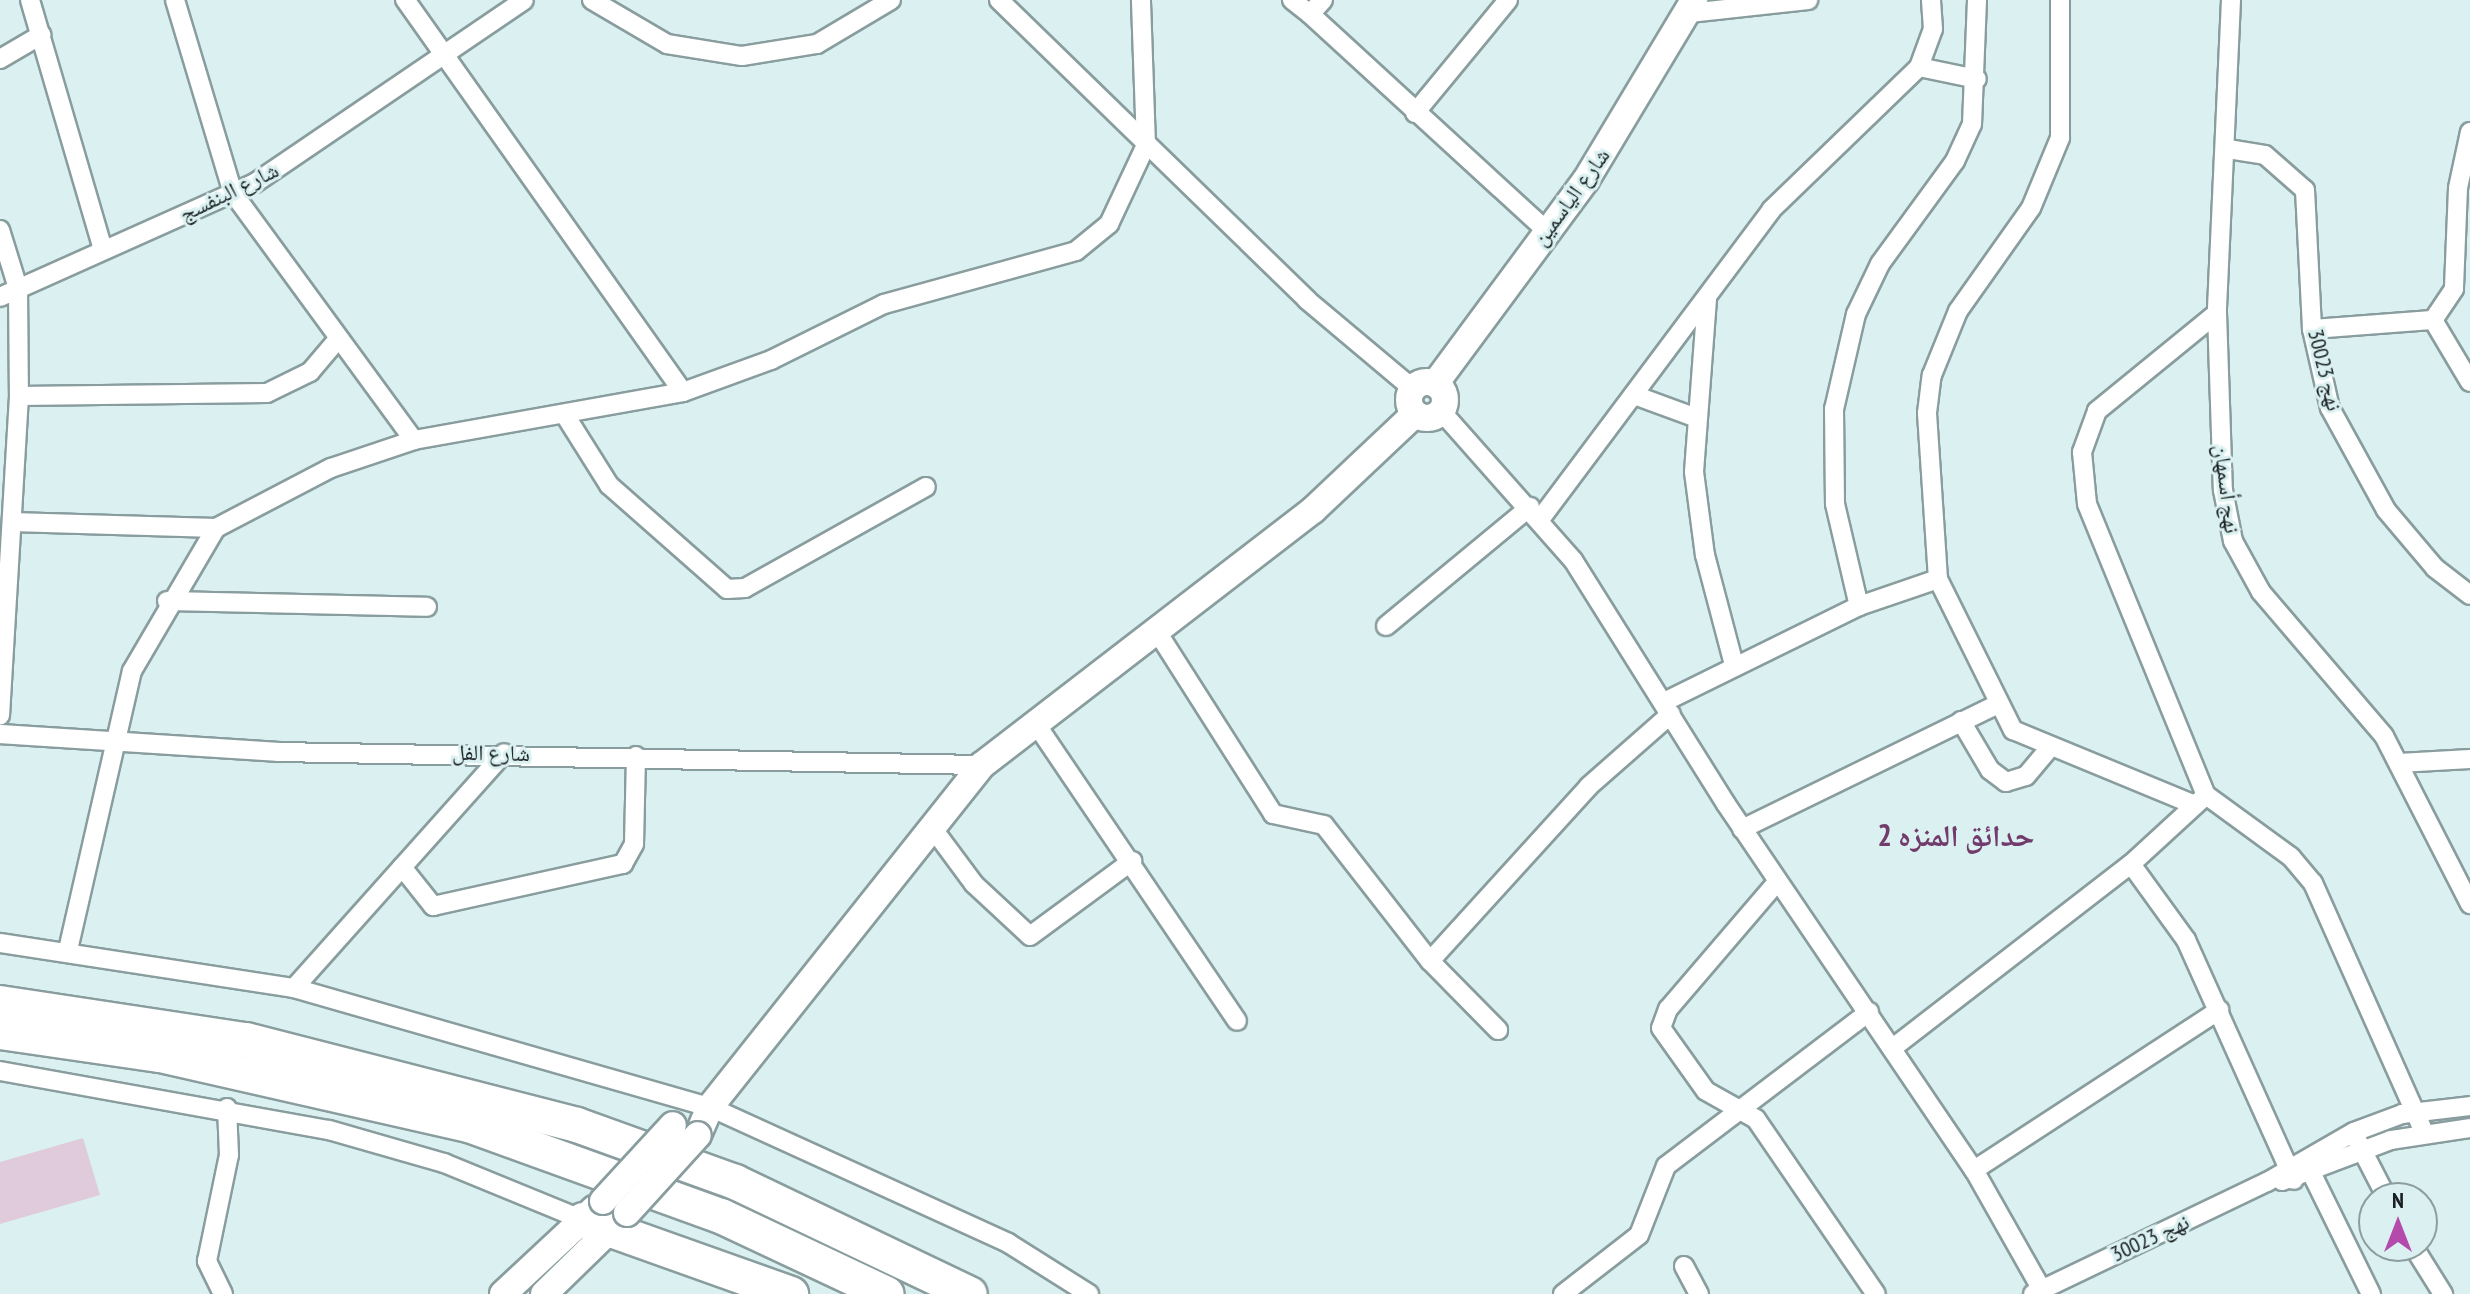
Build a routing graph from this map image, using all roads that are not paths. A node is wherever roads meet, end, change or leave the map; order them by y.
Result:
1 (30, 0) edge
2 (175, 0) edge
3 (405, 0) edge
4 (524, 0) edge
5 (592, 0) edge
6 (891, 0) edge
7 (999, 0) edge
8 (1141, 0) edge
9 (1292, 0) edge
10 (1508, 0) edge
11 (1808, 0) edge
12 (1931, 0) edge
13 (1977, 0) edge
14 (2060, 0) edge
15 (2231, 0) edge
16 (1692, 6) edge
17 (1316, 7) edge
18 (41, 35) junction
19 (441, 57) junction
20 (0, 59) edge
21 (1919, 67) junction
22 (1977, 79) junction
23 (1415, 113) junction
24 (2470, 132) edge
25 (1146, 145) junction
26 (2228, 149) junction
27 (233, 193) junction
28 (0, 230) edge
29 (1547, 231) junction
30 (103, 250) junction
31 (18, 288) junction
32 (2454, 289) junction
33 (1707, 296) junction
34 (0, 297) edge
35 (2470, 302) edge
36 (2217, 313) junction
37 (2433, 320) junction
38 (2312, 329) junction
39 (338, 339) junction
40 (2470, 382) edge
41 (683, 392) junction
42 (1634, 395) junction
43 (19, 396) junction
44 (1426, 400) junction
45 (565, 415) junction
46 (1694, 417) junction
47 (414, 440) junction
48 (926, 487) dead end
49 (1536, 513) junction
50 (12, 522) junction
51 (216, 528) junction
52 (1938, 579) junction
53 (2470, 595) edge
54 (167, 601) junction
55 (1859, 606) junction
56 (427, 607) dead end
57 (1386, 626) dead end
58 (1156, 630) junction
59 (1734, 665) junction
60 (1996, 705) junction
61 (1667, 708) junction
62 (0, 715) edge
63 (1034, 721) junction
64 (1961, 721) junction
65 (0, 734) edge
66 (115, 745) junction
67 (2049, 749) junction
68 (504, 753) junction
69 (636, 756) junction
70 (2470, 759) edge
71 (2399, 763) junction
72 (982, 765) junction
73 (2201, 800) junction
74 (931, 826) junction
75 (1742, 829) junction
76 (1132, 861) junction
77 (2131, 864) junction
78 (402, 867) junction
79 (1777, 882) junction
80 (2470, 904) edge
81 (0, 943) edge
82 (68, 950) junction
83 (1430, 961) junction
84 (0, 980) edge
85 (294, 988) junction
86 (0, 1003) edge
87 (2219, 1010) junction
88 (77, 1011) junction
89 (1869, 1012) junction
90 (1237, 1021) dead end
91 (1498, 1030) dead end
92 (0, 1032) edge
93 (1894, 1047) junction
94 (0, 1050) edge
95 (0, 1071) edge
96 (317, 1087) junction
97 (1740, 1105) junction
98 (2470, 1106) edge
99 (710, 1107) junction
100 (227, 1108) junction
101 (2417, 1111) junction
102 (2470, 1128) edge
103 (2354, 1132) junction
104 (2424, 1132) junction
105 (2361, 1151) junction
106 (2299, 1169) junction
107 (1974, 1170) junction
108 (2378, 1182) edge
109 (606, 1216) junction
110 (2423, 1262) edge
111 (1684, 1266) dead end
112 (2037, 1292) edge
113 (223, 1294) edge
114 (503, 1294) edge
115 (544, 1294) edge
116 (791, 1294) edge
117 (887, 1294) edge
118 (970, 1294) edge
119 (1089, 1294) edge
120 (1563, 1294) edge
121 (1699, 1294) edge
122 (1876, 1294) edge
123 (2371, 1294) edge
124 (2443, 1294) edge

1 - 18 street
2 - 27 street
3 - 19 street
4 - 19 street, شارع البنفسج
5 - 6 street
7 - 25 street
8 - 25 street
9 - 17 street
10 - 23 street
11 - 16 street
12 - 21 street
13 - 22 street
14 - 52 street
15 - 26 street, نهج أسمهان
16 - 29 street, شارع الياسمين
17 - 23 street
18 - 20 street
18 - 30 street
19 - 27 street, شارع البنفسج
19 - 41 street
21 - 22 street
21 - 33 street
22 - 55 street
23 - 29 street
24 - 32 street
25 - 41 street
25 - 44 street
26 - 36 street, نهج أسمهان
26 - 38 street, نهج 30023
27 - 30 street, شارع البنفسج
27 - 39 street
28 - 31 street
29 - 44 street, شارع الياسمين
30 - 31 street, شارع البنفسج
31 - 34 street, شارع البنفسج
31 - 43 street
32 - 35 street
32 - 37 street
33 - 42 street
33 - 46 street
36 - 71 street, نهج أسمهان
36 - 73 street
37 - 38 street
37 - 40 street
38 - 53 street, نهج 30023
39 - 43 street
39 - 47 street
41 - 45 street
42 - 46 street
42 - 49 street
43 - 50 street
44 - 49 street
44 - 58 street, شارع الياسمين
45 - 47 street
45 - 48 street
46 - 59 street
47 - 51 street
49 - 57 street
49 - 61 street
50 - 51 street
50 - 62 street
51 - 54 street
52 - 55 street
52 - 60 street
54 - 56 street
54 - 66 street
55 - 59 street
58 - 63 street, شارع الياسمين
58 - 83 street
59 - 61 street
60 - 64 street
60 - 67 street
61 - 75 street
61 - 83 street
63 - 72 street, شارع الياسمين
63 - 76 street
64 - 67 street
64 - 75 street
65 - 66 street, شارع الفل
66 - 68 street, شارع الفل
66 - 82 street
67 - 73 street
68 - 69 street, شارع الفل
68 - 78 street
69 - 72 street, شارع الفل
69 - 78 street
70 - 71 street
71 - 80 street, نهج أسمهان
72 - 74 street, شارع الياسمين
73 - 77 street
73 - 101 street
74 - 76 street
74 - 99 street, شارع الياسمين
75 - 79 street
76 - 90 street
77 - 87 street
77 - 93 street
78 - 85 street
79 - 89 street
79 - 97 street
81 - 82 street
82 - 85 street
83 - 91 street
84 - 88 highway
85 - 99 street
86 - 88 highway
87 - 106 street
87 - 107 street
88 - 118 highway
89 - 93 street
89 - 97 street
92 - 96 highway
93 - 107 street
94 - 96 highway
95 - 100 street
96 - 117 highway
97 - 120 street
97 - 122 street
98 - 101 street, نهج 30023
99 - 109 street, bridge
99 - 109 street, bridge
99 - 119 street
100 - 109 street
100 - 113 street
101 - 103 street, نهج 30023
101 - 104 street
102 - 104 street, نهج 30023
103 - 105 street
103 - 106 street, نهج 30023
104 - 105 street, نهج 30023
105 - 106 street, نهج 30023
105 - 108 street
106 - 112 street, نهج 30023
106 - 123 street
107 - 112 street
109 - 114 street
109 - 115 street
109 - 116 highway
110 - 124 street
111 - 121 street

